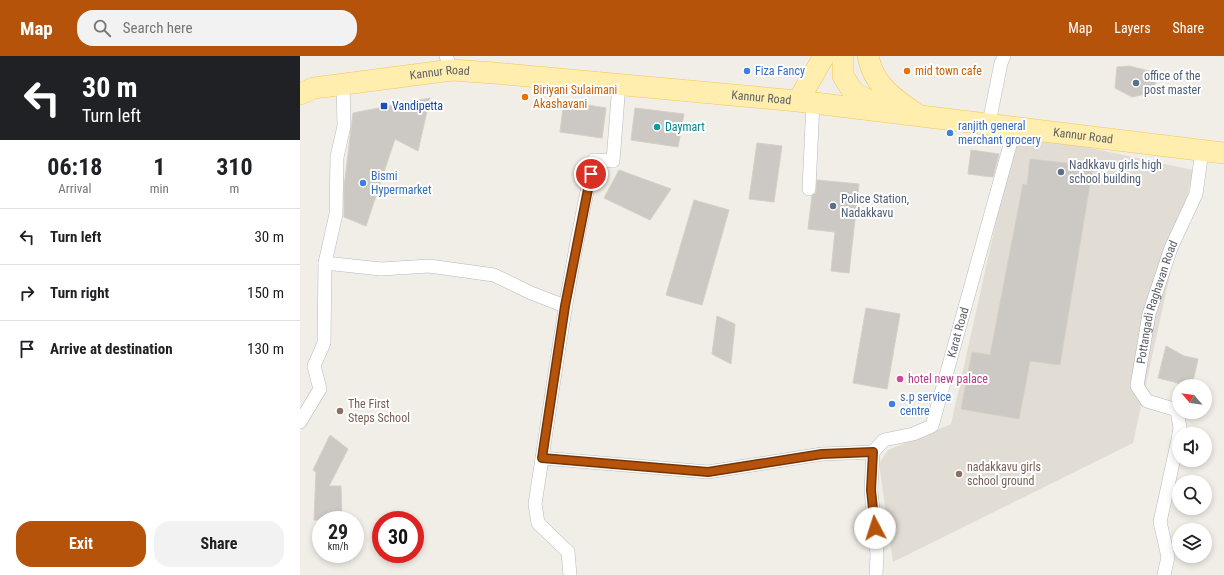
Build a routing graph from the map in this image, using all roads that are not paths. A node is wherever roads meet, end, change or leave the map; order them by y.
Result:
1 (824, 56) edge
2 (843, 56) edge
3 (868, 56) edge
4 (1004, 56) edge
5 (449, 63) edge
6 (344, 84) junction
7 (619, 84) junction
8 (300, 94) edge
9 (805, 102) junction
10 (891, 112) junction
11 (915, 114) junction
12 (989, 123) junction
13 (1015, 127) junction
14 (1202, 150) junction
15 (1224, 152) edge
16 (809, 189) dead end
17 (326, 263) junction
18 (565, 306) junction
19 (300, 422) edge
20 (1180, 427) edge
21 (873, 452) junction
22 (542, 458) junction
23 (1172, 466) edge
24 (570, 575) edge
25 (876, 575) edge
26 (1164, 575) edge

1 - 9 main road
2 - 10 main road
3 - 11 main road
4 - 12 street
5 - 6 main road, Kannur Road
5 - 7 main road, Kannur Road
6 - 8 main road, Kannur Road
6 - 17 street
7 - 9 main road, Kannur Road
7 - 18 street
9 - 10 main road, Kannur Road
9 - 16 street
10 - 11 main road, Kannur Road
11 - 12 main road, Kannur Road
12 - 13 main road, Kannur Road
13 - 14 main road, Kannur Road
13 - 21 street, Karat Road
14 - 15 main road, Kannur Road
14 - 20 street, Pottangadi Raghavan Road
17 - 18 street
17 - 19 street
18 - 22 street
21 - 22 street
21 - 25 street
22 - 24 street
23 - 26 street, Pottangadi Raghavan Road

